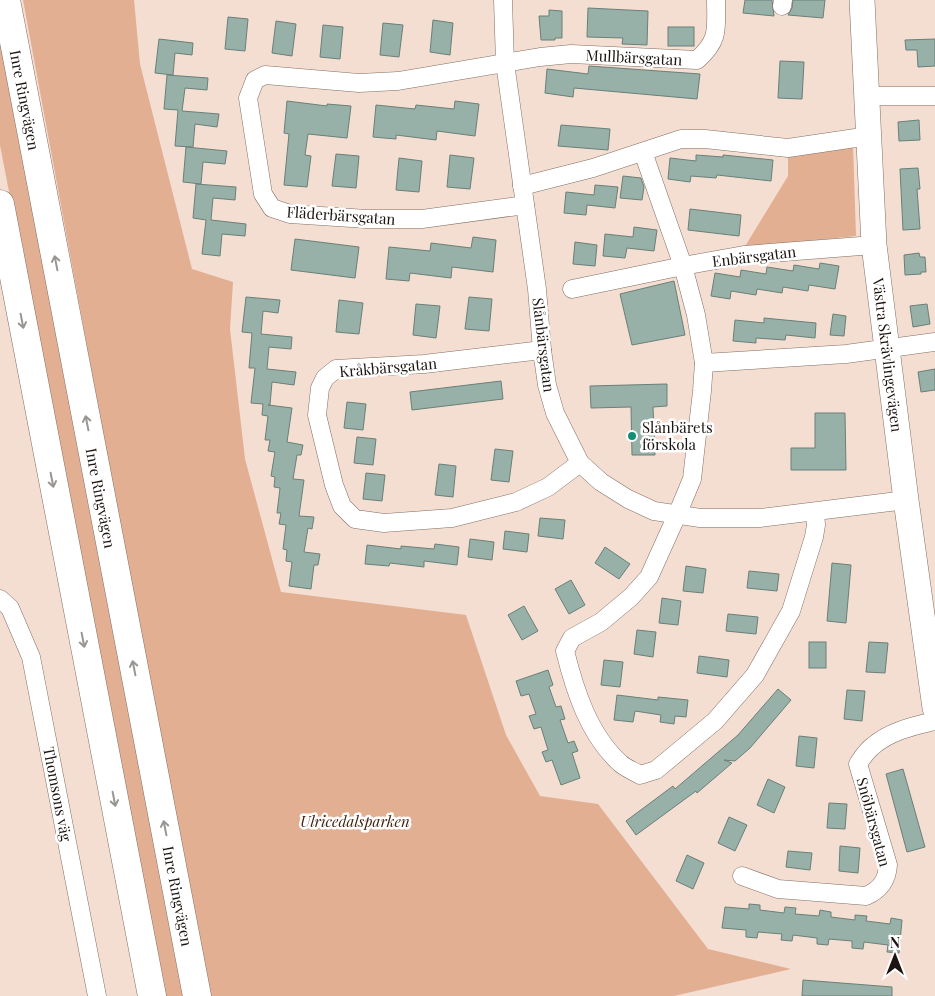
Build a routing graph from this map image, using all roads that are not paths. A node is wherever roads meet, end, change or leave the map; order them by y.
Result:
1 (6, 0) edge
2 (503, 0) edge
3 (716, 0) edge
4 (862, 0) edge
5 (505, 63) junction
6 (867, 96) junction
7 (935, 96) edge
8 (869, 136) junction
9 (643, 152) junction
10 (522, 186) junction
11 (0, 204) edge
12 (525, 205) junction
13 (874, 245) junction
14 (683, 266) junction
15 (572, 289) dead end
16 (935, 342) edge
17 (886, 347) junction
18 (542, 350) junction
19 (704, 363) junction
20 (580, 463) junction
21 (906, 500) junction
22 (815, 512) junction
23 (677, 515) junction
24 (0, 599) edge
25 (928, 608) edge
26 (935, 708) edge
27 (935, 721) edge
28 (742, 876) dead end
29 (97, 996) edge
30 (152, 996) edge
31 (197, 996) edge

31 -> 1 highway, Inre Ringvägen
2 - 5 street, Slånbärsgatan
3 - 5 street, Mullbärsgatan
4 - 6 street, Västra Skrävlingevägen
5 - 10 street, Slånbärsgatan
5 - 12 street, Fläderbärsgatan
6 - 7 street
6 - 8 street, Västra Skrävlingevägen
8 - 9 street
8 - 13 street, Västra Skrävlingevägen
9 - 10 street
9 - 14 street
10 - 12 street, Slånbärsgatan
11 -> 30 highway
12 - 18 street, Slånbärsgatan
13 - 14 street, Enbärsgatan
13 - 17 street, Västra Skrävlingevägen
14 - 15 street, Enbärsgatan
14 - 19 street
16 - 17 street
17 - 19 street
17 - 21 street, Västra Skrävlingevägen
18 - 20 street, Slånbärsgatan
18 - 20 street, Kråkbärsgatan
19 - 23 street
20 - 23 street, Slånbärsgatan
21 - 22 street, Slånbärsgatan
21 - 25 street, Västra Skrävlingevägen
22 - 23 street, Slånbärsgatan
22 - 23 street
24 - 29 street, Thomsons väg
25 - 26 street, Västra Skrävlingevägen
27 - 28 street, Snöbärsgatan

